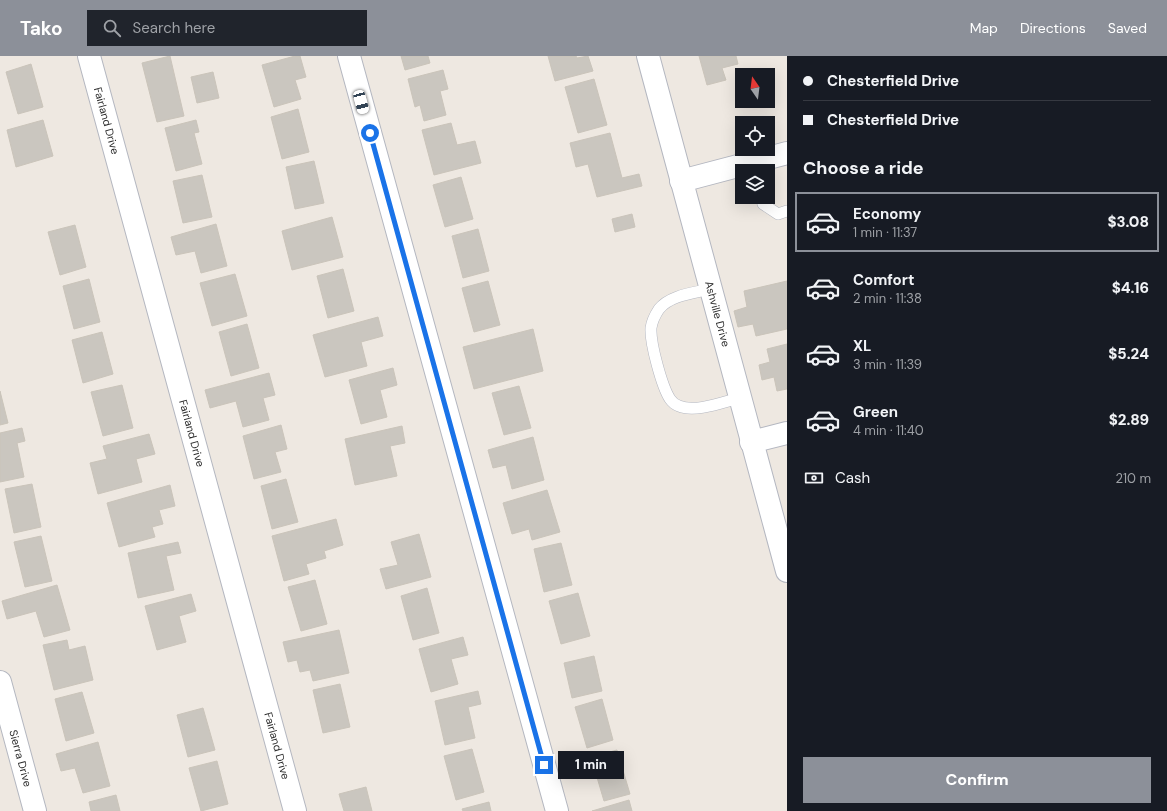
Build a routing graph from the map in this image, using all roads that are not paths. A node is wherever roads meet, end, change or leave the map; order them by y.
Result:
1 (89, 56) edge
2 (349, 56) edge
3 (648, 56) edge
4 (787, 153) edge
5 (760, 164) edge
6 (735, 170) edge
7 (681, 181) junction
8 (763, 204) edge
9 (787, 211) edge
10 (710, 289) junction
11 (739, 398) junction
12 (787, 433) edge
13 (751, 442) junction
14 (787, 571) edge
15 (0, 682) edge
16 (35, 811) edge
17 (295, 811) edge
18 (556, 811) edge

1 - 17 street, Fairland Drive
2 - 18 street
3 - 7 street, Ashville Drive
4 - 5 street
6 - 7 street
7 - 10 street, Ashville Drive
8 - 9 lane
10 - 11 street, Ashville Drive
10 - 11 lane
11 - 13 street, Ashville Drive
12 - 13 street
13 - 14 street, Ashville Drive
15 - 16 street, Sierra Drive

